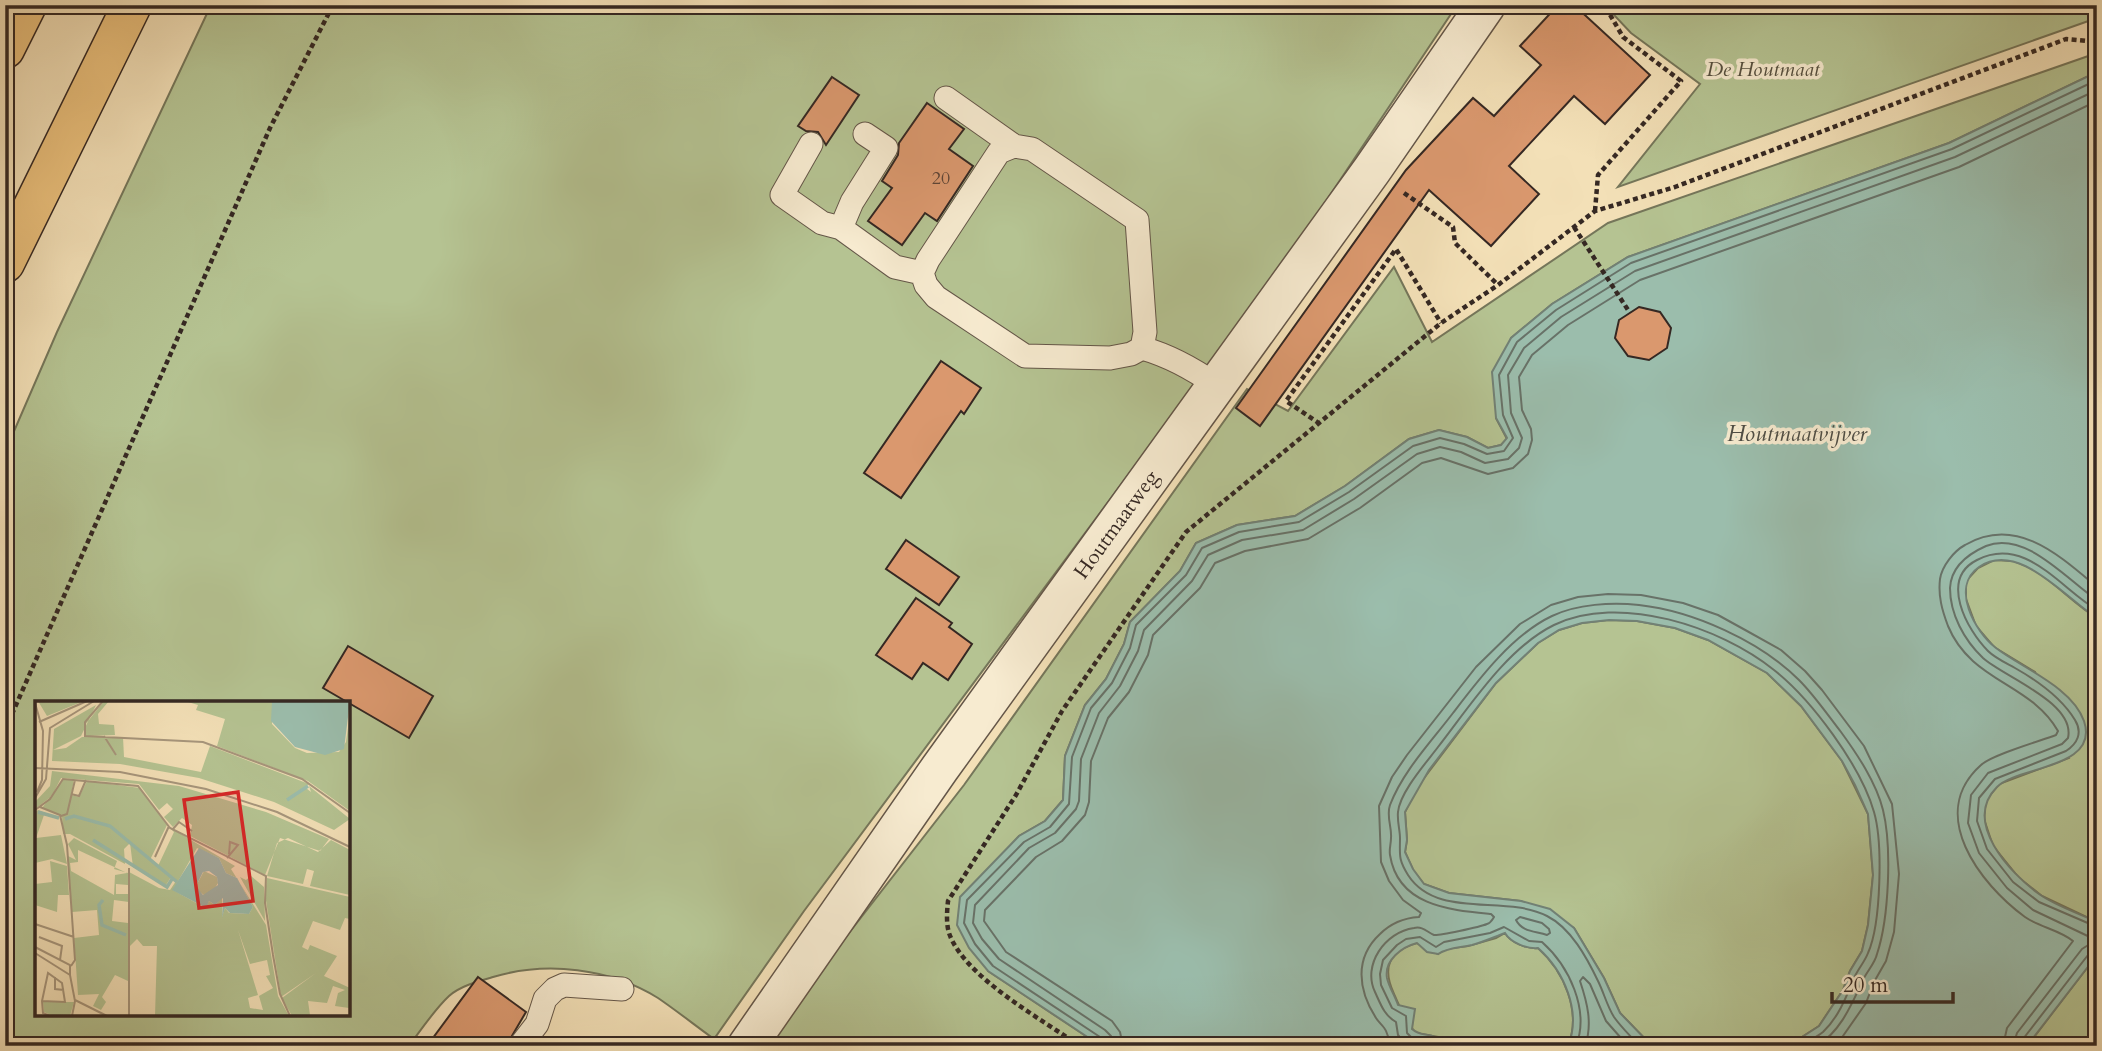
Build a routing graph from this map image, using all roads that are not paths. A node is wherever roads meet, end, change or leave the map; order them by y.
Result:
1 (27, 5) edge
2 (132, 5) edge
3 (1486, 5) edge
4 (5, 49) edge
5 (946, 98) dead end
6 (865, 134) dead end
7 (811, 144) dead end
8 (1014, 146) junction
9 (841, 228) junction
10 (5, 263) edge
11 (922, 273) junction
12 (1142, 348) junction
13 (1216, 385) junction
14 (622, 989) dead end
15 (520, 1046) edge
16 (747, 1046) edge

1 - 4 highway
2 - 10 highway
3 - 13 street, Houtmaatweg
5 - 8 lane
6 - 9 lane
7 - 9 lane
8 - 11 lane
8 - 12 lane
9 - 11 lane
11 - 12 lane
12 - 13 lane
13 - 16 street, Houtmaatweg
14 - 15 lane

